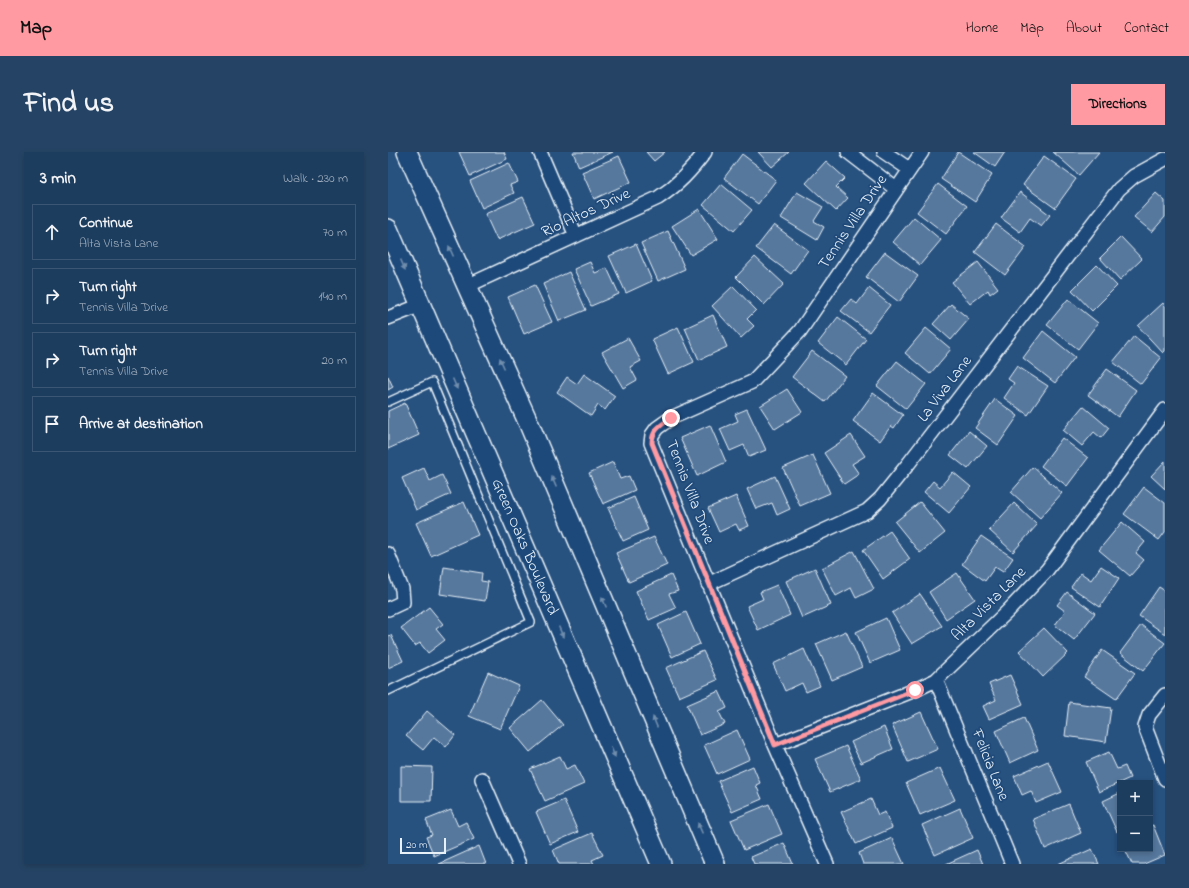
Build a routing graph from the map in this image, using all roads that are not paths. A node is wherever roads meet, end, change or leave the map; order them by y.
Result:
1 (407, 152) edge
2 (540, 152) edge
3 (705, 152) edge
4 (848, 152) edge
5 (884, 152) edge
6 (922, 152) edge
7 (1165, 159) edge
8 (909, 169) junction
9 (896, 189) junction
10 (388, 229) edge
11 (576, 236) junction
12 (467, 286) junction
13 (420, 305) junction
14 (388, 318) edge
15 (388, 402) edge
16 (1165, 410) edge
17 (388, 554) edge
18 (708, 584) junction
19 (388, 609) edge
20 (936, 680) junction
21 (388, 691) edge
22 (1165, 696) edge
23 (775, 745) junction
24 (482, 779) dead end
25 (1165, 779) edge
26 (519, 864) edge
27 (661, 864) edge
28 (715, 864) edge
29 (827, 864) edge
30 (1012, 864) edge

12 -> 1 main road
2 - 11 street
3 - 11 street, Rio Altos Drive
4 - 9 street
5 - 8 street
6 - 8 street, Tennis Villa Drive
7 - 18 street, La Viva Lane
8 - 9 street, Tennis Villa Drive
9 - 18 street, Tennis Villa Drive
10 -> 13 main road, Green Oaks Boulevard
11 - 12 street, Rio Altos Drive
28 -> 12 main road
13 - 14 street
13 -> 27 main road, Green Oaks Boulevard
15 - 21 lane
16 - 20 street, Alta Vista Lane
17 - 19 street
18 - 23 street, Tennis Villa Drive
20 - 23 street, Alta Vista Lane
20 - 30 street, Felicia Lane
22 - 25 street
23 - 29 street, Tennis Villa Drive
24 - 26 street

